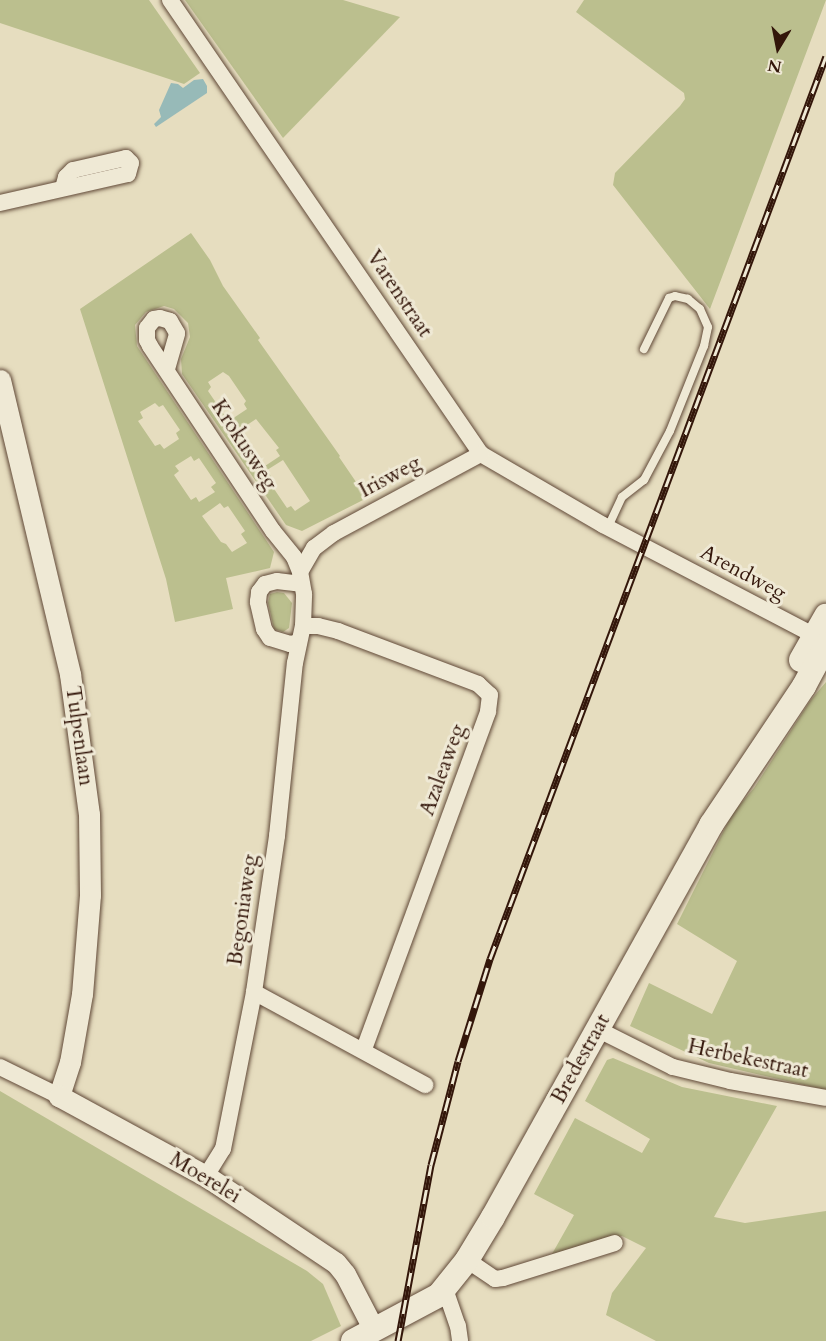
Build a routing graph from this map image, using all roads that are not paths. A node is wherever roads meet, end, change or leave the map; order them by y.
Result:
1 (170, 0) edge
2 (63, 188) dead end
3 (0, 203) edge
4 (644, 349) dead end
5 (167, 369) dead end
6 (0, 380) edge
7 (481, 454) junction
8 (608, 527) junction
9 (320, 542) junction
10 (285, 544) junction
11 (651, 549) joint
12 (300, 578) junction
13 (303, 626) junction
14 (822, 632) edge
15 (299, 642) junction
16 (254, 992) junction
17 (597, 1029) junction
18 (364, 1049) junction
19 (0, 1067) edge
20 (425, 1085) dead end
21 (59, 1096) junction
22 (826, 1098) edge
23 (206, 1176) junction
24 (615, 1243) dead end
25 (467, 1260) junction
26 (445, 1289) junction
27 (363, 1336) edge
28 (460, 1341) edge

1 - 7 street, Varenstraat
2 - 3 street
4 - 8 lane
5 - 10 street, Krokusweg
6 - 21 street, Tulpenlaan
7 - 8 street, Varenstraat
7 - 9 street, Irisweg
8 - 11 street, Varenstraat
9 - 10 street, Irisweg
9 - 12 street, Irisweg
10 - 12 street
11 - 14 street, Arendweg
12 - 13 street
12 - 15 street
13 - 15 street
13 - 18 street, Azaleaweg
14 - 17 main road, Bredestraat
15 - 16 street, Begoniaweg
16 - 18 street
16 - 23 street, Begoniaweg
17 - 22 street, Herbekestraat
17 - 25 main road, Bredestraat
18 - 20 street
19 - 21 street, Moerelei
21 - 23 street, Moerelei
23 - 27 street, Moerelei
24 - 25 street
25 - 26 main road, Bredestraat
26 - 27 main road, Bredestraat
26 - 28 street

